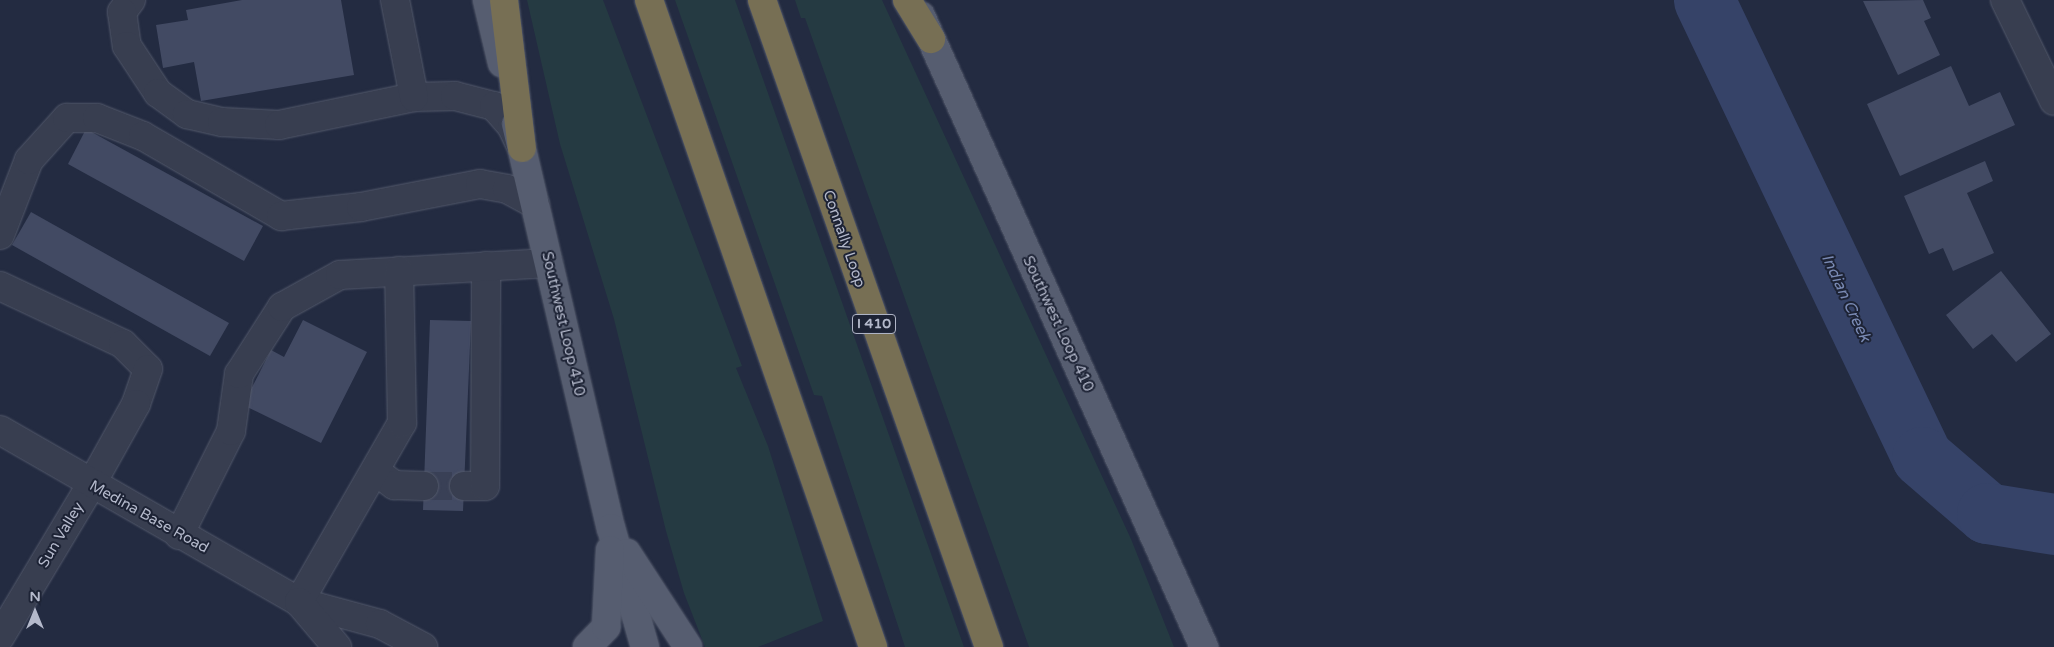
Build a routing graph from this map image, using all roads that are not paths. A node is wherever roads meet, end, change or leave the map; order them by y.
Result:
1 (131, 0) edge
2 (395, 0) edge
3 (487, 0) edge
4 (504, 0) edge
5 (649, 0) edge
6 (762, 0) edge
7 (907, 0) edge
8 (915, 0) edge
9 (2005, 0) edge
10 (931, 39) junction
11 (414, 97) junction
12 (2054, 102) edge
13 (522, 148) junction
14 (535, 204) junction
15 (0, 235) edge
16 (549, 263) junction
17 (486, 266) junction
18 (399, 271) junction
19 (0, 286) edge
20 (0, 430) edge
21 (375, 471) junction
22 (91, 485) junction
23 (424, 486) tunnel mouth
24 (464, 486) tunnel mouth
25 (611, 528) junction
26 (179, 535) junction
27 (299, 602) junction
28 (8, 606) edge
29 (0, 637) edge
30 (337, 647) edge
31 (423, 647) edge
32 (587, 647) edge
33 (646, 647) edge
34 (688, 647) edge
35 (873, 647) edge
36 (988, 647) edge
37 (1204, 647) edge

1 - 11 street
2 - 11 street
3 - 13 main road, Southwest Loop 410
4 - 13 highway
5 - 35 highway
6 - 36 highway, Connally Loop / I 410
7 - 10 highway
8 - 10 main road, Southwest Loop 410
9 - 12 street
10 - 37 main road, Southwest Loop 410
11 - 13 street
13 - 14 main road, Southwest Loop 410
14 - 15 street
14 - 16 main road, Southwest Loop 410
16 - 17 street
16 - 25 main road, Southwest Loop 410
17 - 18 street
17 - 24 street
18 - 21 street
18 - 26 street
19 - 22 street, Sun Valley
20 - 22 street, Medina Base Road
21 - 23 street
21 - 27 street
22 - 26 street, Medina Base Road
22 - 28 street, Sun Valley
25 - 32 main road
25 - 33 main road, Southwest Loop 410
25 - 34 main road
26 - 27 street, Medina Base Road
27 - 30 street, Medina Base Road
27 - 31 street, Medina Base Road
28 - 29 street, Sun Valley

